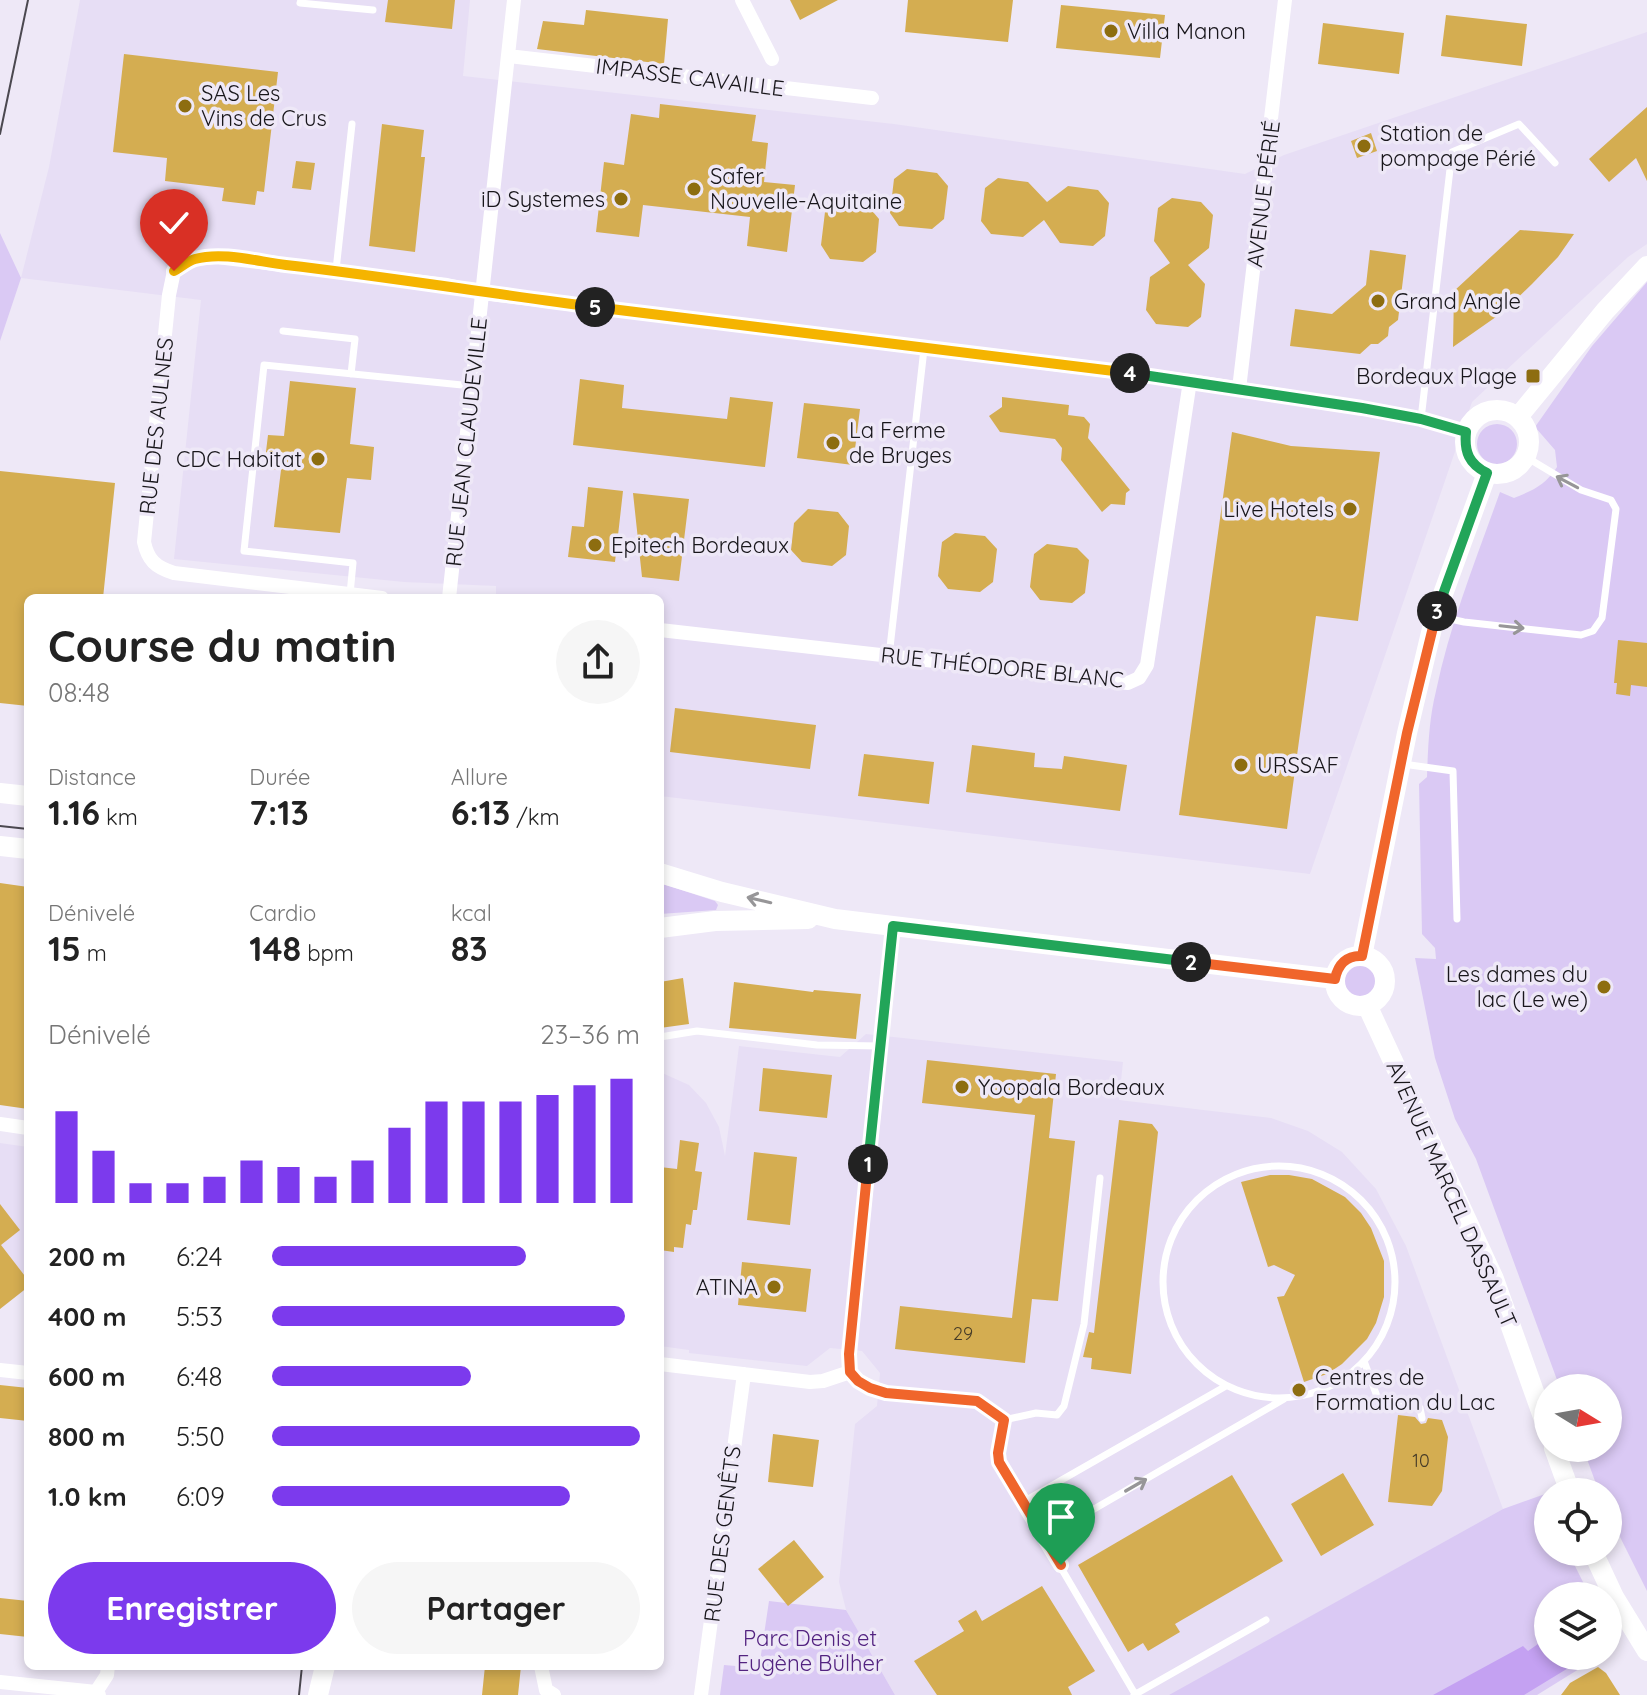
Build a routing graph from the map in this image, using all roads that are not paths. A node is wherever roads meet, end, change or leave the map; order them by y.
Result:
1 (301, 0) edge
2 (514, 0) edge
3 (742, 0) edge
4 (1285, 0) edge
5 (373, 10) dead end
6 (508, 56) junction
7 (772, 59) dead end
8 (872, 98) dead end
9 (352, 124) dead end
10 (1555, 163) dead end
11 (1647, 266) edge
12 (336, 270) junction
13 (482, 293) junction
14 (283, 331) dead end
15 (924, 347) junction
16 (351, 374) junction
17 (1190, 381) junction
18 (472, 386) junction
19 (1239, 389) junction
20 (1518, 417) junction
21 (1421, 419) junction
22 (1466, 432) junction
23 (1526, 457) junction
24 (1487, 473) junction
25 (350, 594) joint
26 (449, 594) edge
27 (1435, 616) junction
28 (664, 630) edge
29 (889, 656) junction
30 (1401, 764) junction
31 (0, 793) edge
32 (24, 796) edge
33 (0, 846) edge
34 (24, 849) edge
35 (664, 874) edge
36 (835, 919) junction
37 (1457, 919) dead end
38 (893, 926) junction
39 (664, 927) edge
40 (1362, 956) junction
41 (1335, 979) junction
42 (1367, 1005) junction
43 (664, 1036) edge
44 (880, 1046) junction
45 (0, 1124) edge
46 (24, 1127) edge
47 (1100, 1178) dead end
48 (1364, 1361) junction
49 (664, 1364) edge
50 (0, 1370) edge
51 (850, 1372) junction
52 (24, 1373) edge
53 (744, 1374) junction
54 (1226, 1386) junction
55 (1534, 1392) edge
56 (1286, 1398) junction
57 (1422, 1418) dead end
58 (1004, 1420) junction
59 (1023, 1502) junction
60 (1044, 1538) junction
61 (1600, 1566) edge
62 (1266, 1620) dead end
63 (1647, 1651) edge
64 (108, 1670) edge
65 (324, 1670) edge
66 (325, 1670) edge
67 (542, 1670) edge
68 (0, 1682) edge
69 (98, 1694) edge
70 (318, 1695) edge
71 (328, 1695) edge
72 (554, 1695) edge
73 (701, 1695) edge
74 (1135, 1695) edge

1 - 5 lane
2 - 6 street, RUE JEAN CLAUDEVILLE
3 - 7 street
4 - 19 street, AVENUE PÉRIÉ
6 - 8 street, IMPASSE CAVAILLE
6 - 13 street, RUE JEAN CLAUDEVILLE
9 - 12 lane
10 - 21 lane
11 - 20 main road
12 - 13 street, RUE DES AULNES
12 - 25 street, RUE DES AULNES
13 - 15 street, RUE DES AULNES
13 - 18 street, RUE JEAN CLAUDEVILLE
14 - 16 lane
15 - 17 street, RUE DES AULNES
15 - 29 lane
16 - 18 lane
16 - 25 lane
17 - 19 street, RUE DES AULNES
17 - 29 street, RUE THÉODORE BLANC
18 - 26 street, RUE JEAN CLAUDEVILLE
19 - 21 street, RUE DES AULNES
20 - 22 main road
20 - 23 main road
21 - 22 street, RUE DES AULNES
22 - 24 main road
23 - 24 main road
27 -> 23 lane
24 - 27 main road
27 - 30 main road
28 - 29 street, RUE THÉODORE BLANC
30 - 37 lane
30 - 40 main road
31 - 32 main road
33 - 34 main road
36 -> 35 main road
36 - 38 main road
36 - 39 main road
38 - 41 main road
38 - 44 street
40 - 41 main road
40 - 42 main road
41 - 42 main road
42 - 55 main road, AVENUE MARCEL DASSAULT
43 - 44 lane
44 - 51 street
45 - 46 street
47 - 58 lane
48 - 54 lane
48 - 56 lane
48 - 57 lane
49 - 53 street
50 - 52 street
51 - 53 street
51 - 58 street
53 - 73 street, RUE DES GENÊTS
54 - 56 lane
54 - 59 lane
60 -> 56 lane
58 - 59 lane
59 - 60 lane
60 - 74 lane
61 - 63 main road
62 - 74 lane
64 - 69 street
65 - 70 main road
66 - 71 main road
67 - 72 street
68 - 69 street

